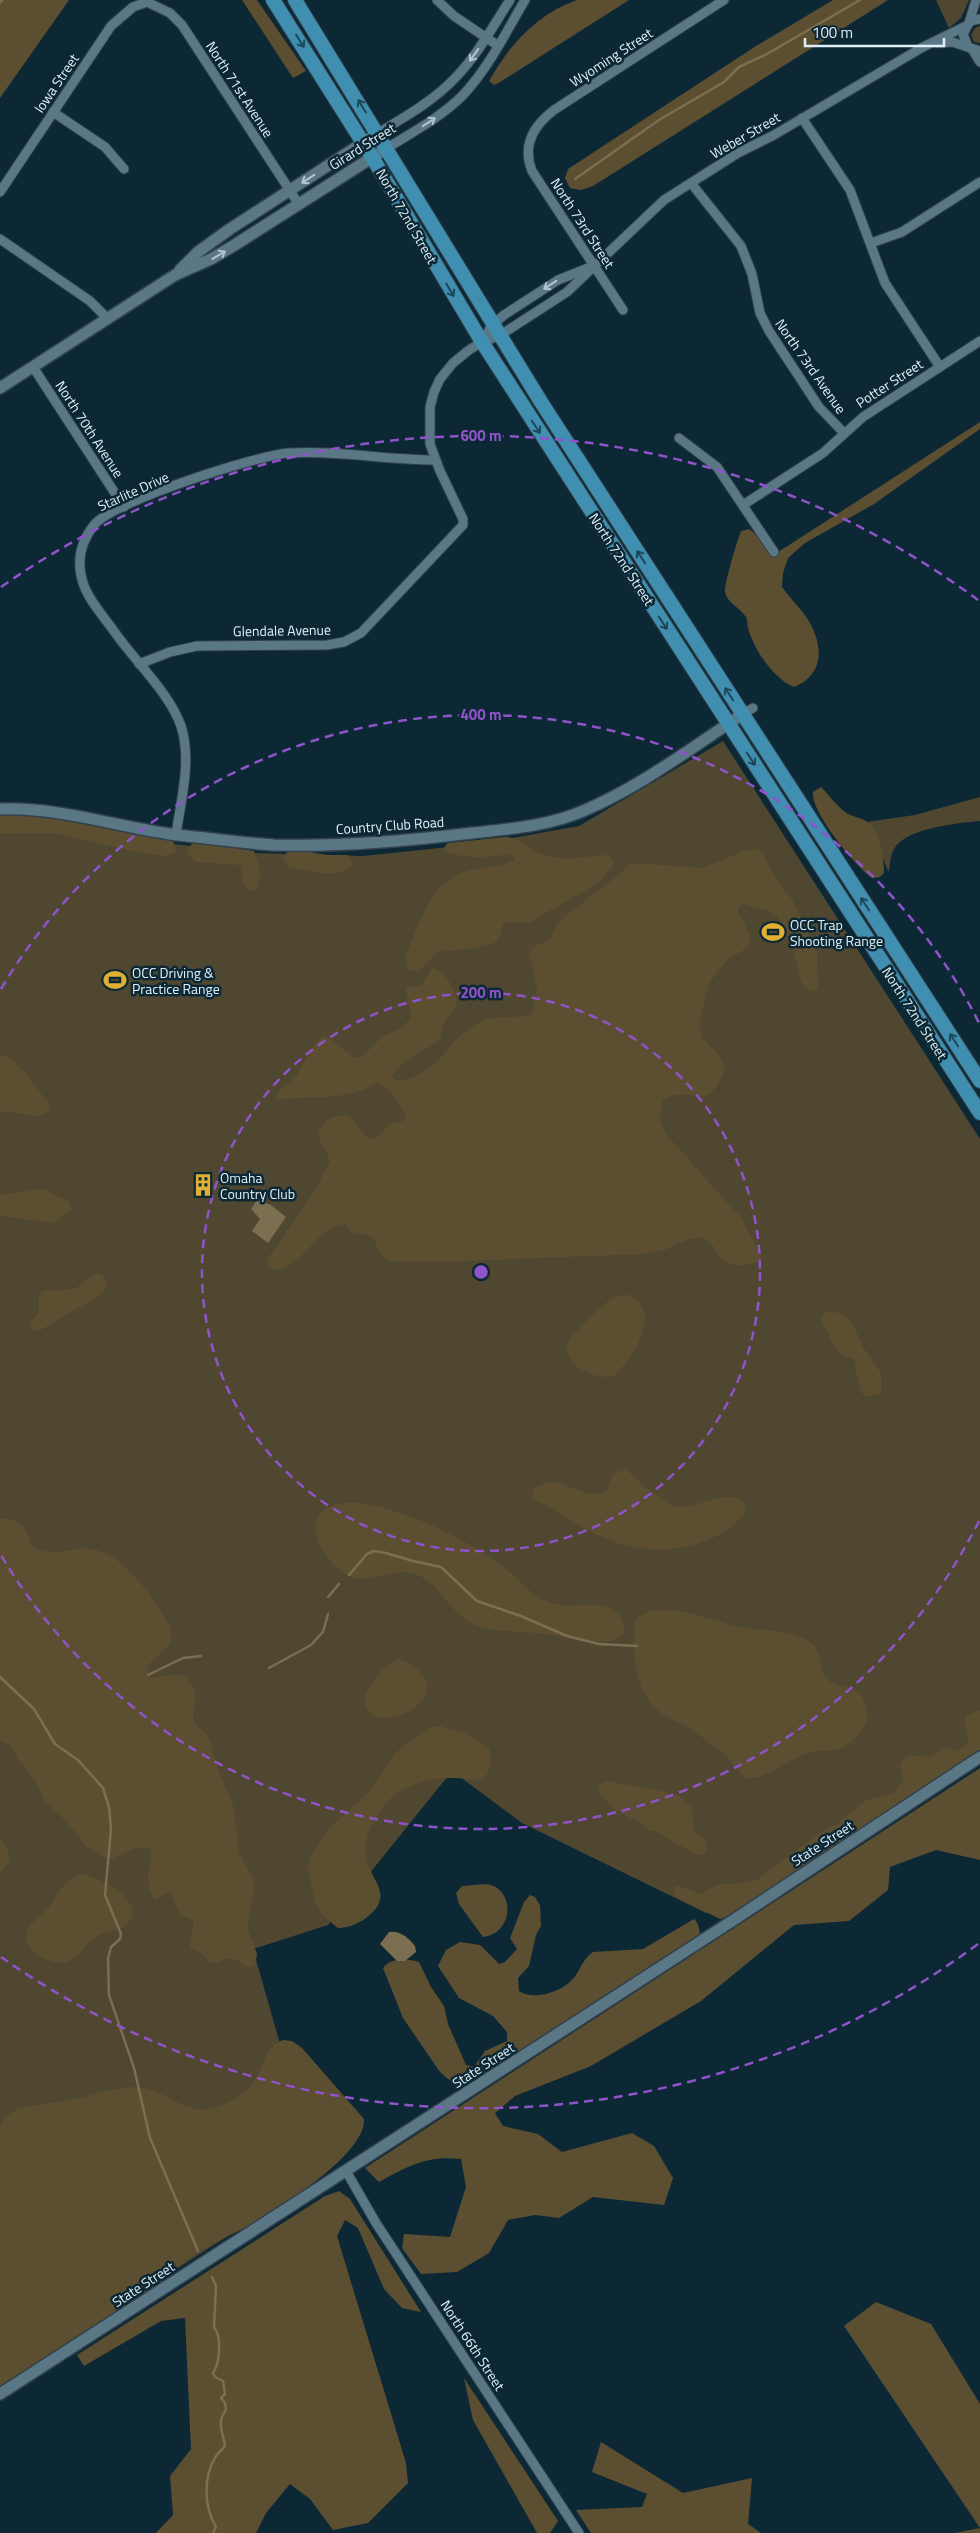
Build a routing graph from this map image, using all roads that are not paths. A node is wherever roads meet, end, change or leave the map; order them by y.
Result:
1 (274, 0) edge
2 (295, 0) edge
3 (437, 0) edge
4 (510, 0) edge
5 (525, 0) edge
6 (724, 0) edge
7 (976, 0) edge
8 (146, 2) joint
9 (980, 19) edge
10 (967, 24) junction
11 (486, 38) junction
12 (497, 45) junction
13 (923, 47) junction
14 (973, 49) edge
15 (980, 62) edge
16 (53, 112) junction
17 (802, 118) junction
18 (378, 134) junction
19 (363, 143) junction
20 (387, 148) junction
21 (527, 148) joint
22 (372, 157) junction
23 (124, 169) dead end
24 (980, 182) edge
25 (691, 183) junction
26 (290, 190) junction
27 (0, 192) edge
28 (298, 204) junction
29 (0, 240) edge
30 (871, 243) junction
31 (594, 265) junction
32 (175, 275) junction
33 (623, 310) dead end
34 (108, 319) junction
35 (496, 330) junction
36 (980, 341) edge
37 (482, 342) junction
38 (33, 367) junction
39 (940, 367) junction
40 (0, 388) edge
41 (844, 433) junction
42 (679, 438) dead end
43 (435, 460) junction
44 (743, 505) junction
45 (124, 507) junction
46 (774, 552) dead end
47 (139, 664) junction
48 (748, 711) junction
49 (729, 724) junction
50 (0, 808) edge
51 (176, 834) junction
52 (980, 1081) edge
53 (980, 1111) edge
54 (980, 1757) edge
55 (346, 2171) junction
56 (0, 2394) edge
57 (579, 2533) edge

1 -> 19 main road, North 72nd Street
18 -> 2 main road, North 72nd Street
3 - 11 street
4 - 11 street, Girard Street
5 - 12 street, Girard Street
6 - 21 street, Wyoming Street
7 - 10 street
8 - 16 street, Iowa Street
8 - 26 street, North 71st Avenue
9 - 10 street, Weber Street
10 - 13 street, Weber Street
10 - 14 street
11 - 12 street
11 -> 18 street, Girard Street
20 -> 12 street, Girard Street
13 - 14 street, Weber Street
13 - 17 street, Weber Street
14 - 15 street
16 - 23 street
16 - 27 street, Iowa Street
17 - 25 street, Weber Street
17 - 30 street
18 - 19 street, Girard Street
18 - 20 main road, North 72nd Street
19 - 22 main road, North 72nd Street
19 -> 26 street, Girard Street
20 - 22 street, Girard Street
20 - 35 main road, North 72nd Street
21 - 31 street, North 73rd Street
22 - 28 street, Girard Street
22 -> 37 main road, North 72nd Street
24 - 30 street
25 - 31 street, Weber Street
25 - 41 street, North 73rd Avenue
26 - 28 street, North 71st Avenue
26 - 32 street, Girard Street
32 -> 28 street, Girard Street
29 - 34 street
30 - 39 street
31 - 33 street, North 73rd Street
31 -> 35 street, Weber Street
31 - 35 street, Weber Street
32 - 34 street, Girard Street
34 - 38 street, Girard Street
35 - 37 street, Weber Street
35 - 37 street, Weber Street
48 -> 35 main road, North 72nd Street
36 - 39 street, Potter Street
37 - 43 street
37 -> 49 main road, North 72nd Street
38 - 40 street, Girard Street
38 - 45 street, North 70th Avenue
39 - 41 street, Potter Street
41 - 44 street, Potter Street
42 - 44 street
43 - 45 street, Starlite Drive
43 - 47 street, Glendale Avenue
44 - 46 street
45 - 47 street, Starlite Drive
47 - 51 street, Starlite Drive
48 - 49 street, Country Club Road
52 -> 48 main road, North 72nd Street
49 - 51 street, Country Club Road
49 -> 53 main road, North 72nd Street
50 - 51 street, Country Club Road
54 - 55 street, State Street
55 - 56 street, State Street
55 - 57 street, North 66th Street

